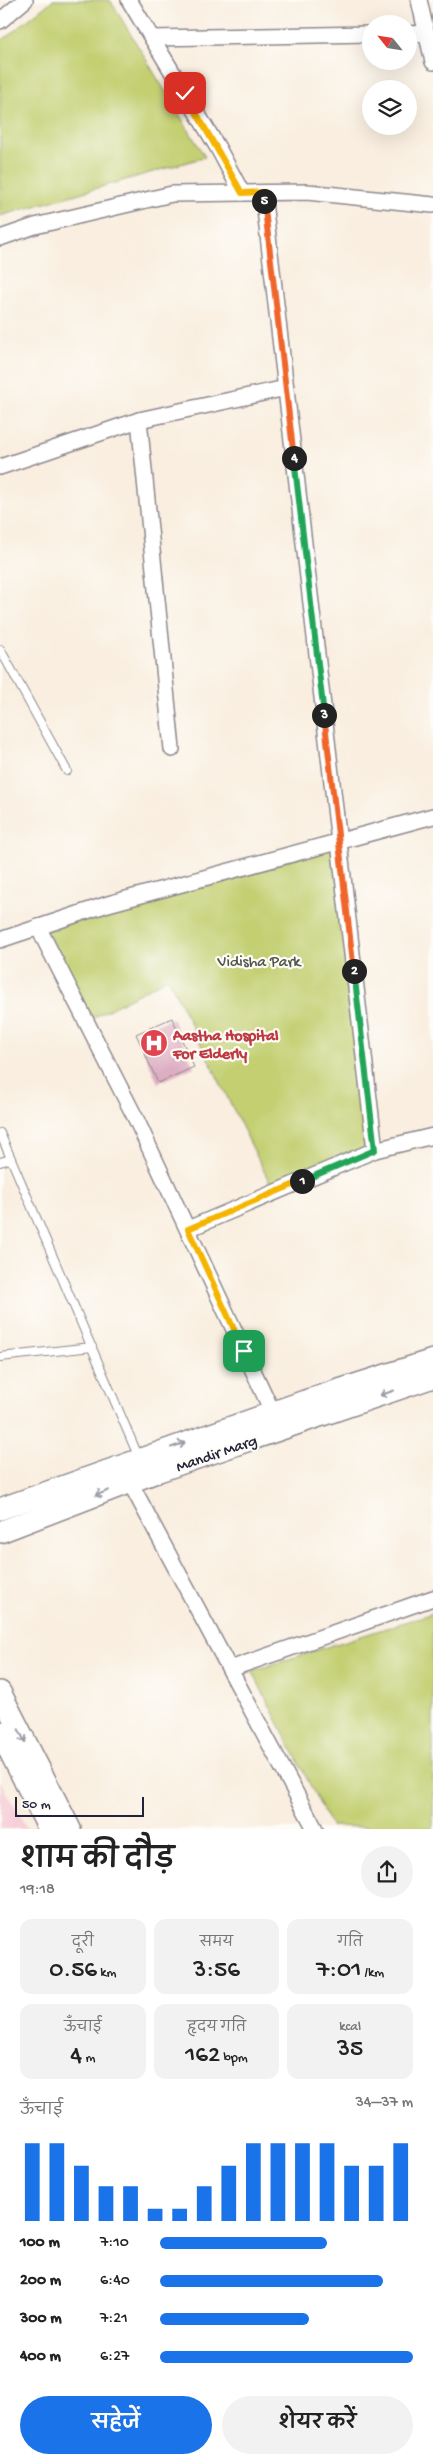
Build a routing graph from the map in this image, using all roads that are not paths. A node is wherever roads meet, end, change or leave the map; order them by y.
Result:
1 (25, 0) edge
2 (129, 0) edge
3 (419, 0) edge
4 (0, 21) edge
5 (418, 33) edge
6 (426, 33) junction
7 (362, 34) edge
8 (152, 38) junction
9 (433, 62) edge
10 (264, 192) junction
11 (242, 193) junction
12 (433, 205) edge
13 (0, 238) edge
14 (286, 388) junction
15 (138, 420) junction
16 (0, 467) edge
17 (0, 649) edge
18 (172, 749) dead end
19 (67, 771) dead end
20 (433, 816) edge
21 (339, 841) junction
22 (38, 927) junction
23 (0, 940) edge
24 (0, 1133) edge
25 (433, 1136) edge
26 (375, 1150) junction
27 (11, 1159) junction
28 (0, 1162) edge
29 (188, 1229) junction
30 (92, 1348) junction
31 (0, 1357) edge
32 (433, 1360) edge
33 (433, 1377) edge
34 (276, 1421) junction
35 (135, 1471) junction
36 (0, 1508) edge
37 (0, 1532) edge
38 (433, 1598) edge
39 (230, 1669) junction
40 (0, 1692) edge
41 (0, 1732) edge
42 (49, 1829) edge
43 (70, 1829) edge
44 (315, 1829) edge

1 - 4 street
2 - 8 street
3 - 6 street
5 - 6 street
6 - 9 street
7 - 8 street
8 - 11 street
10 - 11 street
10 - 12 street
10 - 14 street
11 - 13 street
14 - 15 street
14 - 21 street
15 - 16 street
15 - 18 street
17 - 19 lane
20 - 21 street
21 - 22 street
21 - 26 street
22 - 23 street
22 - 29 street
24 - 27 lane
25 - 26 street
26 - 29 street
27 - 28 lane
27 - 30 lane
29 - 34 street
30 - 31 lane
30 - 35 lane
32 - 34 main road
33 -> 34 main road
34 - 35 main road
35 - 36 main road
35 -> 37 main road
35 - 39 street
38 - 39 street
39 - 44 street
40 -> 43 main road
41 - 42 main road

